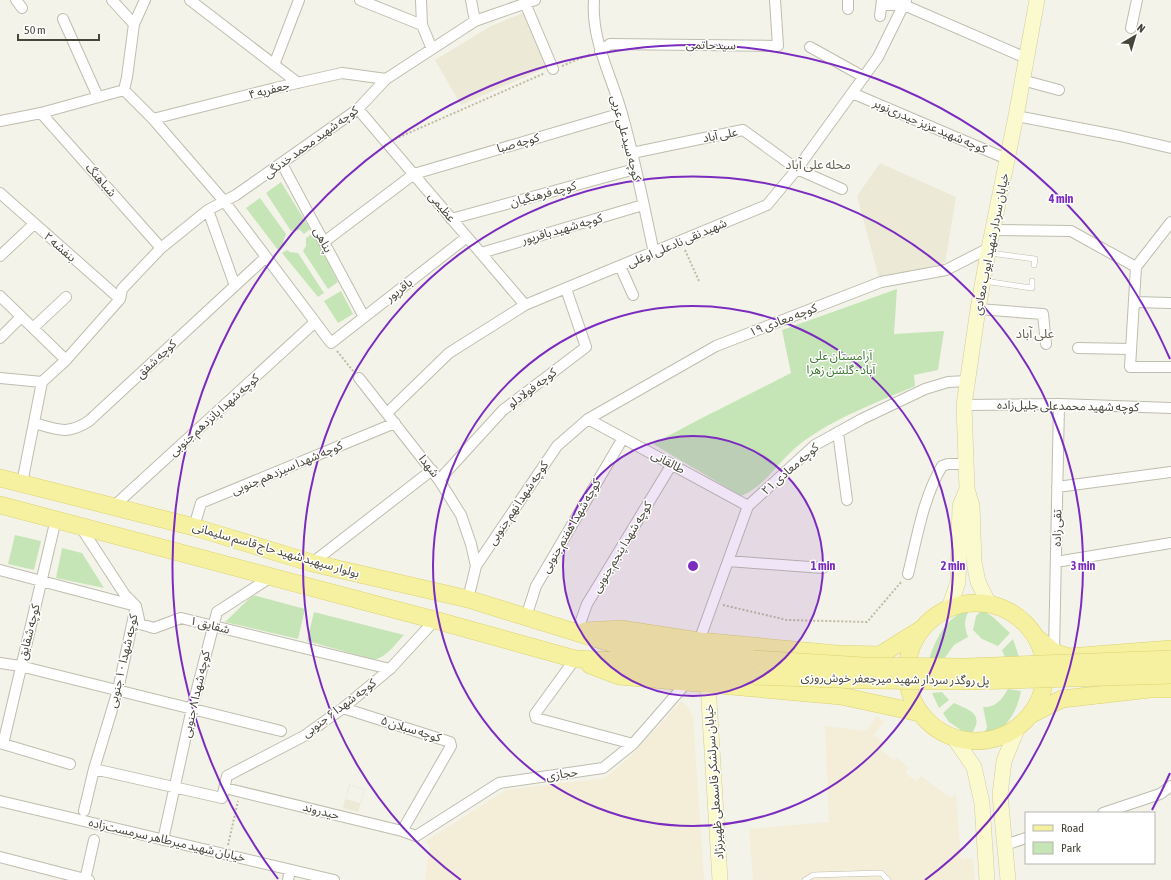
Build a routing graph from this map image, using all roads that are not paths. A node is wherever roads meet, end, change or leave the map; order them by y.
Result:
1 (112, 0) edge
2 (145, 0) edge
3 (190, 0) edge
4 (299, 0) edge
5 (360, 0) edge
6 (421, 0) edge
7 (471, 0) edge
8 (594, 0) edge
9 (775, 0) edge
10 (1037, 0) edge
11 (1137, 0) edge
12 (530, 1) edge
13 (905, 2) edge
14 (882, 3) edge
15 (880, 16) dead end
16 (63, 19) dead end
17 (475, 21) junction
18 (134, 24) junction
19 (422, 25) junction
20 (1131, 28) dead end
21 (810, 46) dead end
22 (432, 50) junction
23 (600, 51) junction
24 (1026, 58) junction
25 (274, 65) junction
26 (554, 69) road end
27 (864, 77) junction
28 (386, 79) junction
29 (1022, 80) junction
30 (298, 83) junction
31 (124, 90) junction
32 (1059, 90) dead end
33 (852, 94) junction
34 (98, 97) junction
35 (358, 109) junction
36 (41, 113) junction
37 (622, 113) junction
38 (1016, 116) junction
39 (153, 119) junction
40 (0, 121) edge
41 (1171, 148) edge
42 (632, 153) junction
43 (1007, 159) junction
44 (282, 164) junction
45 (635, 169) junction
46 (797, 169) junction
47 (414, 174) junction
48 (842, 189) dead end
49 (0, 194) edge
50 (224, 201) junction
51 (643, 205) junction
52 (208, 210) junction
53 (451, 218) junction
54 (1171, 222) edge
55 (34, 224) junction
56 (992, 230) junction
57 (467, 236) junction
58 (324, 242) junction
59 (161, 248) junction
60 (988, 250) junction
61 (481, 253) junction
62 (654, 253) junction
63 (0, 256) edge
64 (266, 257) junction
65 (1034, 265) dead end
66 (620, 266) junction
67 (1136, 267) junction
68 (983, 280) junction
69 (1032, 281) dead end
70 (235, 286) junction
71 (566, 288) junction
72 (633, 295) dead end
73 (0, 296) edge
74 (66, 297) dead end
75 (120, 299) junction
76 (1134, 302) junction
77 (1171, 303) edge
78 (525, 305) junction
79 (978, 309) junction
80 (21, 317) junction
81 (364, 317) junction
82 (314, 323) junction
83 (34, 328) junction
84 (0, 338) edge
85 (1046, 344) dead end
86 (1078, 348) dead end
87 (1131, 349) junction
88 (66, 360) junction
89 (1171, 367) edge
90 (0, 378) edge
91 (359, 378) road end
92 (967, 381) junction
93 (42, 382) junction
94 (1059, 404) junction
95 (964, 406) junction
96 (1171, 408) edge
97 (386, 413) junction
98 (588, 419) junction
99 (34, 423) junction
100 (395, 423) junction
101 (838, 432) junction
102 (623, 438) junction
103 (672, 464) junction
104 (966, 464) junction
105 (432, 470) junction
106 (1171, 472) edge
107 (0, 478) edge
108 (440, 480) junction
109 (22, 483) junction
110 (1057, 487) junction
111 (967, 489) junction
112 (846, 500) dead end
113 (0, 505) edge
114 (748, 506) junction
115 (113, 507) junction
116 (56, 519) junction
117 (80, 526) junction
118 (194, 527) junction
119 (1171, 543) edge
120 (728, 561) junction
121 (1056, 562) junction
122 (312, 563) junction
123 (476, 566) junction
124 (823, 568) dead end
125 (0, 570) edge
126 (908, 574) road end
127 (271, 577) junction
128 (41, 582) junction
129 (468, 599) junction
130 (989, 604) junction
131 (136, 606) junction
132 (949, 608) junction
133 (526, 617) junction
134 (435, 620) junction
135 (212, 625) junction
136 (921, 630) junction
137 (577, 632) junction
138 (1036, 638) junction
139 (698, 641) junction
140 (1171, 649) edge
141 (1153, 650) junction
142 (1054, 652) junction
143 (619, 654) junction
144 (837, 654) junction
145 (575, 659) junction
146 (1171, 660) edge
147 (0, 663) edge
148 (20, 666) junction
149 (753, 667) junction
150 (390, 669) junction
151 (1171, 675) edge
152 (688, 681) junction
153 (708, 684) junction
154 (1150, 689) junction
155 (1171, 689) edge
156 (118, 690) junction
157 (841, 696) junction
158 (192, 708) junction
159 (343, 708) junction
160 (920, 713) junction
161 (1032, 714) junction
162 (1017, 729) junction
163 (281, 731) dead end
164 (954, 738) junction
165 (1, 744) edge
166 (633, 744) junction
167 (70, 764) dead end
168 (94, 769) junction
169 (1171, 786) edge
170 (174, 787) junction
171 (223, 793) junction
172 (0, 801) edge
173 (84, 811) dead end
174 (1105, 812) edge
175 (402, 831) junction
176 (416, 836) joint
177 (1025, 838) edge
178 (94, 840) dead end
179 (163, 840) junction
180 (1005, 845) junction
181 (0, 858) edge
182 (289, 875) edge
183 (87, 880) edge
184 (334, 880) edge
185 (720, 880) edge
186 (805, 880) edge
187 (888, 880) edge
188 (987, 880) edge
189 (1008, 880) edge

1 - 18 street
2 - 18 street
3 - 25 street
4 - 25 street
5 - 19 street
6 - 19 street
7 - 17 street
8 - 23 street, کوچه سیدعلی عربی
9 - 23 street, سیدحاتمی
10 - 24 main road, خیابان سردار شهید ایوب معادی
11 - 20 street
12 - 17 street, کوچه شهید محمد خدنگی
12 - 26 street
13 - 14 street
13 - 24 street
13 - 27 street, شهید نقی نادعلی اوغلی
14 - 15 street
16 - 34 street
17 - 22 street, کوچه شهید محمد خدنگی
18 - 31 street
19 - 22 street
21 - 27 street
22 - 28 street, کوچه شهید محمد خدنگی
23 - 37 street, کوچه سیدعلی عربی
24 - 29 main road, خیابان سردار شهید ایوب معادی
25 - 30 street
27 - 33 street, شهید نقی نادعلی اوغلی
28 - 30 street, جعفریه ۴
28 - 35 street, کوچه شهید محمد خدنگی
29 - 32 street
29 - 38 main road, خیابان سردار شهید ایوب معادی
30 - 39 street, جعفریه ۴
31 - 34 street
31 - 39 street
33 - 43 street, کوچه شهید عزیز حیدری‌نوبر
33 - 46 street, شهید نقی نادعلی اوغلی
34 - 36 street
35 - 44 street, کوچه شهید محمد خدنگی
35 - 47 street, عظیمی
36 - 40 street
36 - 59 street, شباهنگ
37 - 42 street, کوچه سیدعلی عربی
37 - 47 street, کوچه صبا
38 - 41 street
38 - 43 main road, خیابان سردار شهید ایوب معادی
39 - 50 street
42 - 45 street, کوچه سیدعلی عربی
42 - 46 street, علی آباد
43 - 56 main road, خیابان سردار شهید ایوب معادی
44 - 50 street, کوچه شهید محمد خدنگی
44 - 58 street, پناهی
45 - 51 street, کوچه سیدعلی عربی
45 - 53 street, کوچه فرهنگیان
46 - 48 street, علی آباد
46 - 62 street, شهید نقی نادعلی اوغلی
47 - 53 street, عظیمی
47 - 58 street
49 - 55 street, بنفشه ۲
50 - 52 street, کوچه شهید محمد خدنگی
50 - 64 street
51 - 61 street, کوچه شهید باقرپور
51 - 62 street, کوچه سیدعلی عربی
52 - 59 street, کوچه شهید محمد خدنگی
52 - 70 street
53 - 57 street, عظیمی
54 - 67 street
55 - 63 street
55 - 75 street, بنفشه ۲
56 - 60 main road, خیابان سردار شهید ایوب معادی
56 - 67 street
57 - 61 street, عظیمی
57 - 81 street, باقرپور
58 - 81 street, پناهی
59 - 75 street, کوچه شهید محمد خدنگی
60 - 65 lane
60 - 68 main road, خیابان سردار شهید ایوب معادی
60 - 98 street, کوچه معادی ۱۹
61 - 78 street, عظیمی
62 - 66 street, شهید نقی نادعلی اوغلی
64 - 70 street, کوچه شفق
64 - 82 street
66 - 71 street, شهید نقی نادعلی اوغلی
66 - 72 street
67 - 76 street
68 - 69 lane
68 - 79 main road, خیابان سردار شهید ایوب معادی
70 - 99 street, کوچه شفق
71 - 78 street, شهید نقی نادعلی اوغلی
71 - 108 street, کوچه فولادلو
73 - 80 street
74 - 83 street
75 - 88 street, کوچه شهید محمد خدنگی
76 - 77 street
76 - 87 street
78 - 97 street, شهید نقی نادعلی اوغلی
79 - 85 street
79 - 92 main road, خیابان سردار شهید ایوب معادی
80 - 83 street
80 - 84 street
81 - 82 street, باقرپور
82 - 115 street, کوچه شهدا پانزدهم جنوبی
83 - 88 street
86 - 87 street
87 - 89 street
88 - 93 street, کوچه شهید محمد خدنگی
90 - 93 street
91 - 97 street, شهدا
92 - 95 main road, خیابان سردار شهید ایوب معادی
92 - 101 street, کوچه معادی ۲۱
93 - 99 street
94 - 95 street, کوچه شهید محمدعلی جلیل‌زاده
94 - 96 street, کوچه شهید محمدعلی جلیل‌زاده
94 - 110 street, تقی زاده
95 - 104 main road, خیابان سردار شهید ایوب معادی
97 - 100 street, شهدا
98 - 102 street, طالقانی
98 - 123 street, کوچه شهدا نهم جنوبی
99 - 109 street
100 - 105 street, شهدا
100 - 118 street, کوچه شهدا سیزدهم جنوبی
101 - 112 street
101 - 114 street, کوچه معادی ۲۱
102 - 103 street, طالقانی
102 - 133 street, کوچه شهدا هفتم جنوبی
103 - 114 street, طالقانی
103 - 137 street, کوچه شهدا پنجم جنوبی
104 - 111 main road, خیابان سردار شهید ایوب معادی
104 - 126 street
105 - 108 street, شهدا
105 - 122 street
106 - 110 street
107 - 109 main road, بولوار سپهبد شهید حاج قاسم سلیمانی
108 - 123 street, شهدا
109 - 115 main road, بولوار سپهبد شهید حاج قاسم سلیمانی
110 - 121 street, تقی زاده
111 - 130 main road, خیابان سردار شهید ایوب معادی
111 - 132 main road, خیابان سردار شهید ایوب معادی
113 - 116 main road, بولوار سپهبد شهید حاج قاسم سلیمانی
114 - 120 street, کوچه معادی ۲۱
115 - 118 main road, بولوار سپهبد شهید حاج قاسم سلیمانی
116 - 117 main road, بولوار سپهبد شهید حاج قاسم سلیمانی
116 - 128 street, کوچه شقایق
117 - 127 main road, بولوار سپهبد شهید حاج قاسم سلیمانی
117 - 131 street, کوچه شهدا ۱۰ جنوبی
118 - 122 main road, بولوار سپهبد شهید حاج قاسم سلیمانی
119 - 121 street
120 - 124 street
120 - 139 street, کوچه معادی ۲۱
121 - 142 street, تقی زاده
122 - 129 main road, بولوار سپهبد شهید حاج قاسم سلیمانی
123 - 129 street, کوچه شهدا نهم جنوبی
125 - 128 street
127 - 134 main road, بولوار سپهبد شهید حاج قاسم سلیمانی
127 - 135 street, کوچه شهدا ۸ جنوبی
128 - 131 street
128 - 148 street, کوچه شقایق
129 - 133 main road, بولوار سپهبد شهید حاج قاسم سلیمانی
130 - 132 main road
130 - 138 main road
131 - 135 street, شقایق ۱
131 - 156 street, کوچه شهدا ۱۰ جنوبی
132 - 136 main road
133 - 137 main road, بولوار سپهبد شهید حاج قاسم سلیمانی
134 - 145 main road, بولوار سپهبد شهید حاج قاسم سلیمانی
134 - 150 street, کوچه شهدا ۶ جنوبی
135 - 150 street, شقایق ۱
135 - 158 street, کوچه شهدا ۸ جنوبی
136 - 144 main road
136 - 160 main road
137 - 139 main road
137 - 143 main road, بولوار سپهبد شهید حاج قاسم سلیمانی
138 - 142 main road
138 - 161 main road
139 - 144 main road
140 - 141 main road
141 - 142 main road
141 - 154 main road
143 - 145 main road, بولوار سپهبد شهید حاج قاسم سلیمانی
143 - 149 main road, پل روگذر سردار شهید میرجعفر خوش‌روزی
144 - 157 main road
145 - 152 main road
145 - 166 street
146 - 149 main road, پل روگذر سردار شهید میرجعفر خوش‌روزی, bridge
147 - 148 street
148 - 156 street
148 - 165 street, کوچه شقایق
149 - 151 main road, پل روگذر سردار شهید میرجعفر خوش‌روزی, bridge
150 - 159 street, کوچه شهدا ۶ جنوبی
152 - 153 main road
152 - 166 street, حجازی
153 - 157 main road
153 - 185 main road, خیابان سرلشکر قاسمعلی ظهیرنژاد
154 - 155 main road
154 - 161 main road
156 - 158 street
156 - 168 street, کوچه شهدا ۱۰ جنوبی
157 - 160 main road
158 - 163 street
158 - 170 street, کوچه شهدا ۸ جنوبی
159 - 171 street, کوچه شهدا ۶ جنوبی
159 - 175 street, کوچه سبلان ۵
160 - 164 main road
161 - 162 main road
162 - 164 main road
162 - 180 main road
164 - 188 main road
165 - 167 street
166 - 176 street, حجازی
168 - 170 street, حیدروند
168 - 173 street, کوچه شهدا ۱۰ جنوبی
169 - 174 street
170 - 171 street, حیدروند
170 - 179 street, کوچه شهدا ۸ جنوبی
171 - 175 street, حیدروند
172 - 179 street, خیابان شهید میرطاهر سرمست‌زاده
175 - 176 street, حیدروند
177 - 180 street
178 - 183 street
179 - 182 street, خیابان شهید میرطاهر سرمست‌زاده
180 - 189 main road
181 - 183 street
182 - 184 street, خیابان شهید میرطاهر سرمست‌زاده
186 - 187 lane

